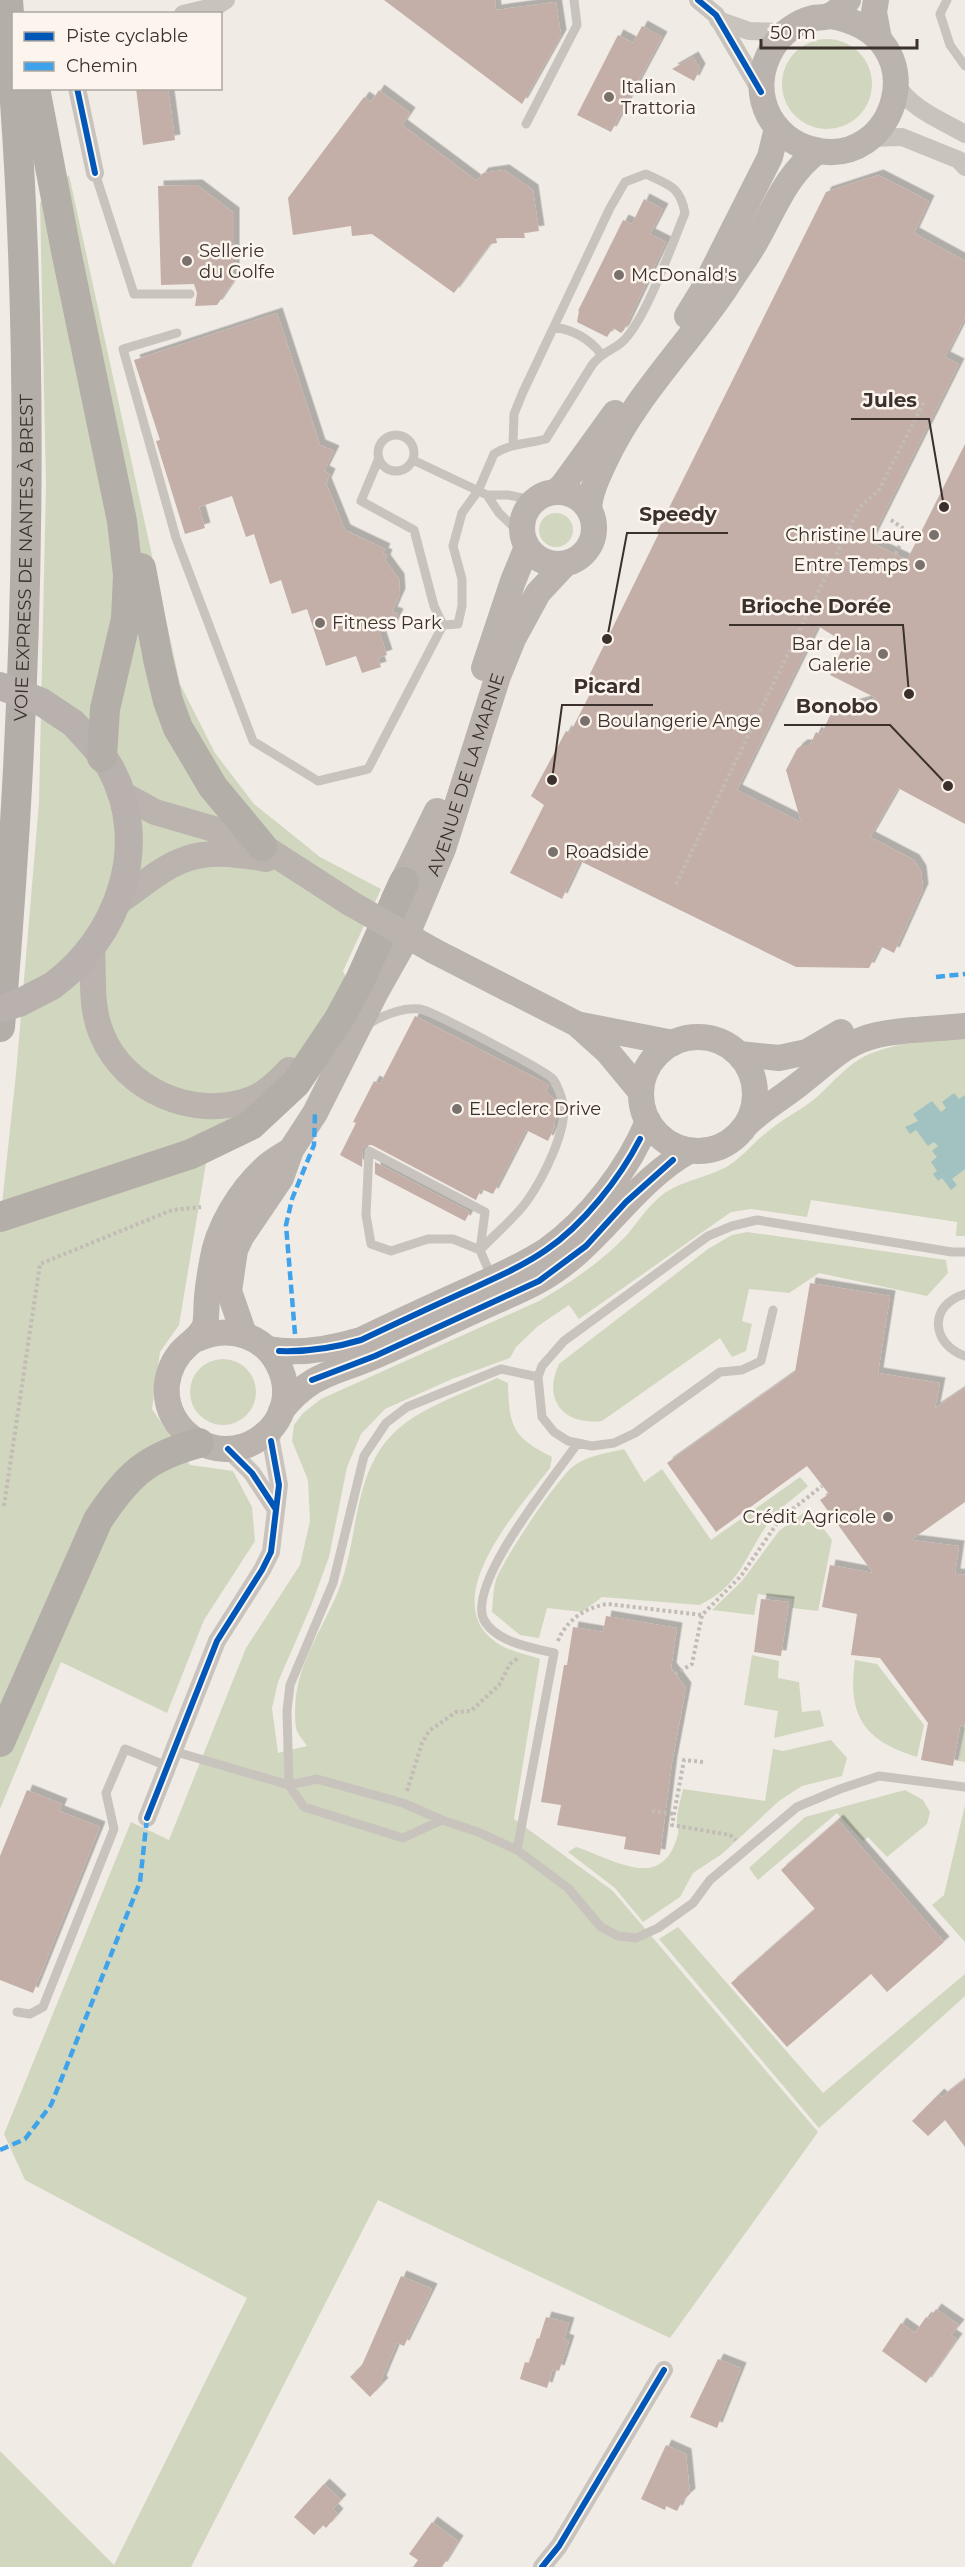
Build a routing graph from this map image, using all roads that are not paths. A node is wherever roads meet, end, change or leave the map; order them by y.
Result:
1 (8, 0) edge
2 (226, 0) edge
3 (574, 0) edge
4 (699, 0) edge
5 (876, 0) edge
6 (947, 0) edge
7 (839, 8) edge
8 (192, 12) edge
9 (718, 20) junction
10 (786, 32) junction
11 (879, 39) junction
12 (12, 53) edge
13 (965, 66) edge
14 (896, 84) junction
15 (14, 90) edge
16 (35, 90) edge
17 (77, 90) edge
18 (761, 92) junction
19 (526, 124) dead end
20 (777, 128) junction
21 (965, 134) edge
22 (869, 138) junction
23 (818, 151) junction
24 (965, 167) edge
25 (95, 173) joint
26 (190, 294) dead end
27 (554, 327) junction
28 (177, 333) dead end
29 (601, 354) junction
30 (513, 444) junction
31 (379, 458) junction
32 (413, 460) junction
33 (483, 493) junction
34 (547, 495) junction
35 (589, 509) junction
36 (122, 521) junction
37 (525, 541) junction
38 (565, 564) junction
39 (442, 625) junction
40 (0, 686) edge
41 (102, 757) junction
42 (120, 793) junction
43 (437, 811) junction
44 (262, 846) junction
45 (308, 876) junction
46 (404, 882) junction
47 (118, 902) junction
48 (92, 949) junction
49 (376, 992) junction
50 (965, 1008) edge
51 (0, 1009) edge
52 (578, 1024) junction
53 (965, 1026) edge
54 (0, 1027) edge
55 (358, 1031) junction
56 (673, 1043) junction
57 (739, 1054) junction
58 (641, 1092) junction
59 (648, 1121) junction
60 (748, 1123) junction
61 (291, 1150) junction
62 (689, 1151) junction
63 (0, 1217) edge
64 (480, 1250) junction
65 (965, 1252) edge
66 (492, 1279) junction
67 (965, 1294) edge
68 (773, 1310) dead end
69 (244, 1334) junction
70 (197, 1339) junction
71 (268, 1349) junction
72 (965, 1356) edge
73 (538, 1377) junction
74 (277, 1418) junction
75 (199, 1443) junction
76 (577, 1444) junction
77 (228, 1449) junction
78 (275, 1508) junction
79 (0, 1742) edge
80 (170, 1758) junction
81 (289, 1785) junction
82 (965, 1787) edge
83 (147, 1818) dead end
84 (442, 1820) junction
85 (517, 1850) junction
86 (16, 2012) dead end
87 (664, 2370) dead end
88 (542, 2567) edge

1 - 12 highway
2 - 8 street
3 - 19 lane
4 - 9 street
5 - 11 main road
6 - 13 lane
7 - 10 main road
7 - 11 main road
9 - 10 street
9 - 18 street
10 - 18 main road
11 - 14 main road
14 - 21 street
14 - 22 main road
15 - 54 highway, VOIE EXPRESS DE NANTES À BREST
16 - 36 highway
17 - 25 street
18 - 20 main road
20 - 23 main road
20 - 34 main road
22 - 23 main road
22 - 24 street
23 - 35 main road
25 - 26 lane
27 - 29 lane
27 - 29 lane
27 - 30 lane
28 - 39 lane
29 - 30 lane
30 - 33 lane
31 - 32 lane
31 - 32 lane
31 - 39 lane
32 - 33 lane
33 - 34 lane
33 - 37 lane
33 - 39 lane
34 - 35 main road
34 - 37 main road
35 - 38 main road
36 - 41 highway
36 - 44 highway
37 - 38 main road
37 - 43 main road, AVENUE DE LA MARNE
38 - 49 main road, AVENUE DE LA MARNE
40 - 41 main road, bridge
41 - 42 main road
42 - 44 main road
42 - 47 main road
43 - 46 main road
43 - 49 main road, AVENUE DE LA MARNE
44 - 45 main road
45 - 47 main road
45 - 52 main road, bridge
46 - 48 main road
46 - 63 highway
47 - 48 main road
48 - 51 main road, bridge
49 - 55 main road, AVENUE DE LA MARNE
50 - 57 main road
52 - 56 main road
52 - 58 main road
53 - 60 main road
55 - 61 main road, AVENUE DE LA MARNE
55 - 64 lane
56 - 57 main road
56 - 58 main road
57 - 60 main road
58 - 59 main road
59 - 62 main road
59 - 66 main road
60 - 62 main road
61 - 69 main road, AVENUE DE LA MARNE
61 - 70 main road, AVENUE DE LA MARNE
62 - 74 main road
64 - 64 lane
64 - 66 lane
65 - 73 lane
66 - 71 main road
67 - 72 lane
68 - 76 lane
69 - 70 main road
69 - 71 main road
70 - 75 main road
71 - 74 main road
73 - 76 lane
73 - 81 lane
74 - 77 main road
74 - 78 street
75 - 77 main road
75 - 79 highway
76 - 85 lane
77 - 78 street
78 - 80 street
80 - 81 lane
80 - 83 street
80 - 86 lane
81 - 84 lane
81 - 84 lane
82 - 85 lane
84 - 85 lane
87 - 88 street

